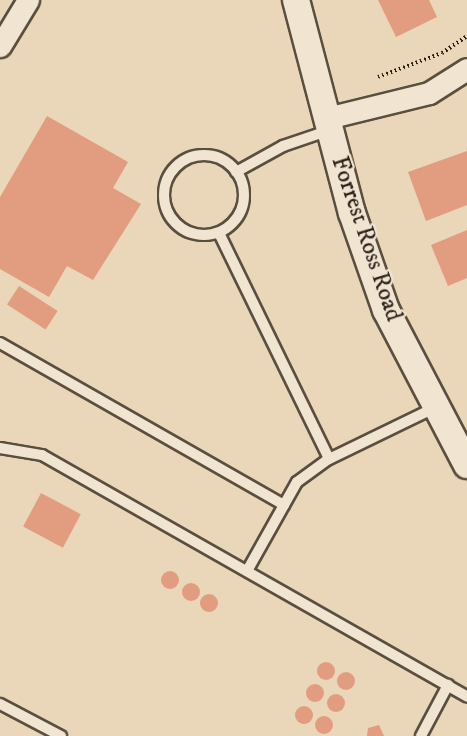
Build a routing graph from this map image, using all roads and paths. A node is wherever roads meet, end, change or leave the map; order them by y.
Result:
1 (28, 0) edge
2 (296, 0) edge
3 (467, 36) edge
4 (0, 46) edge
5 (467, 69) edge
6 (378, 77) dead end
7 (329, 124) junction
8 (236, 172) junction
9 (219, 232) junction
10 (0, 343) edge
11 (434, 408) junction
12 (0, 448) edge
13 (329, 459) junction
14 (467, 465) edge
15 (284, 505) junction
16 (247, 572) junction
17 (448, 686) junction
18 (467, 696) edge
19 (0, 704) edge
20 (61, 736) edge
21 (421, 736) edge

1 - 4 street
2 - 7 street, Forrest Ross Road
3 - 6 path
5 - 7 street
7 - 8 lane
7 - 11 street, Forrest Ross Road
8 - 9 lane
8 - 9 lane
9 - 13 lane
10 - 15 lane
11 - 13 lane
11 - 14 street, Forrest Ross Road
12 - 16 lane
13 - 15 lane
15 - 16 lane
16 - 17 lane
17 - 18 lane
17 - 21 lane
19 - 20 lane

